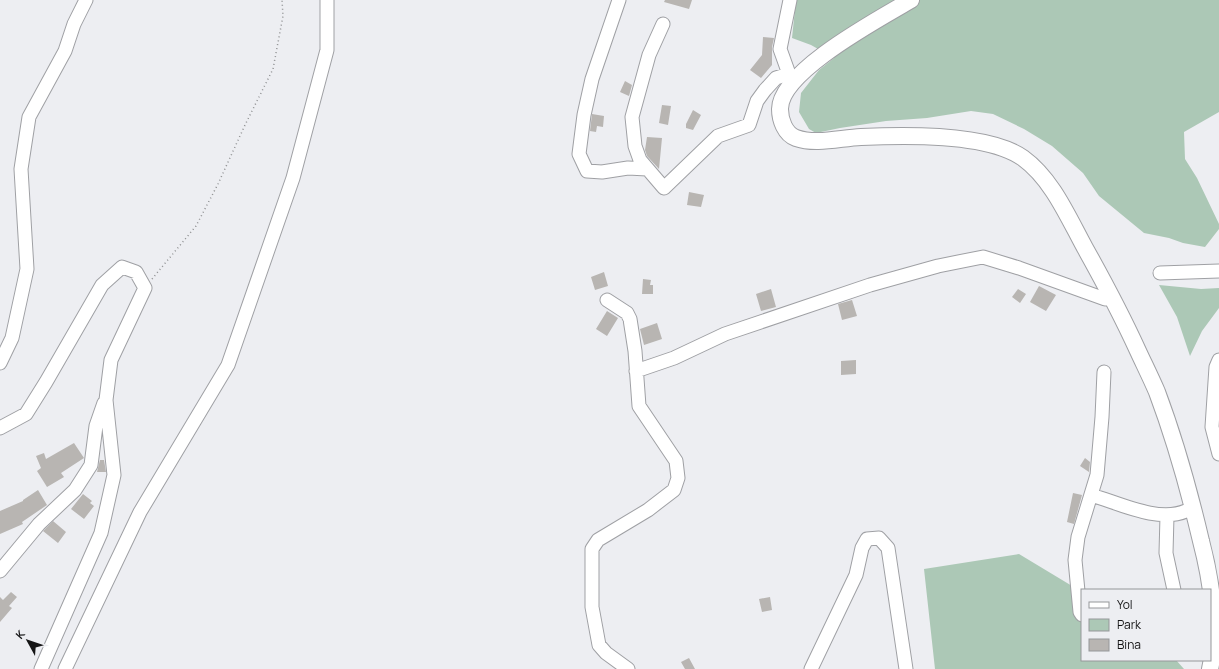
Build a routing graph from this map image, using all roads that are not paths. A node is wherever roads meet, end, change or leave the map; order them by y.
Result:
1 (86, 0) edge
2 (327, 0) edge
3 (619, 0) edge
4 (790, 0) edge
5 (895, 0) edge
6 (911, 0) edge
7 (663, 24) dead end
8 (789, 74) junction
9 (647, 169) junction
10 (1219, 271) edge
11 (1160, 273) dead end
12 (1105, 299) junction
13 (607, 300) dead end
14 (1219, 360) edge
15 (0, 363) edge
16 (636, 371) junction
17 (1104, 372) dead end
18 (106, 400) junction
19 (0, 428) edge
20 (1219, 454) edge
21 (1091, 494) junction
22 (1186, 511) junction
23 (1167, 516) junction
24 (0, 571) edge
25 (1174, 589) edge
26 (1204, 589) edge
27 (1081, 614) edge
28 (1217, 638) edge
29 (41, 669) edge
30 (65, 669) edge
31 (628, 669) edge
32 (811, 669) edge
33 (906, 669) edge
34 (1210, 669) edge

1 - 15 street
2 - 30 street
3 - 9 street
4 - 8 street
5 - 8 main road
6 - 28 main road
7 - 9 street
8 - 9 street
8 - 12 main road
10 - 11 street
12 - 16 street
12 - 22 main road
13 - 16 street
14 - 20 street
16 - 31 street
17 - 21 street
18 - 19 street
18 - 24 street
18 - 29 street
21 - 23 street
21 - 27 street
22 - 23 street
22 - 26 main road
23 - 25 street
28 - 34 main road
32 - 33 street

